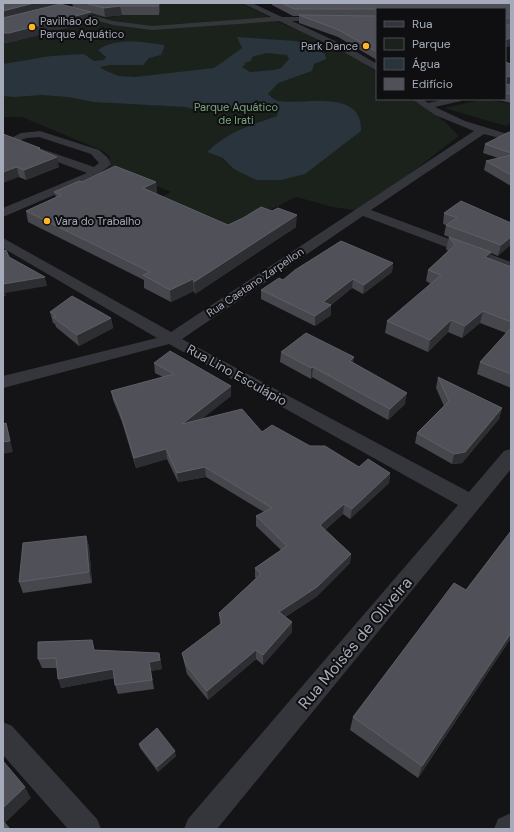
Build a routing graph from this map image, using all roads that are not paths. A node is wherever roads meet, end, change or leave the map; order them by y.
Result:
1 (246, 3) edge
2 (76, 5) dead end
3 (280, 19) junction
4 (331, 19) edge
5 (376, 67) edge
6 (418, 100) edge
7 (453, 100) edge
8 (426, 106) junction
9 (483, 130) junction
10 (511, 138) edge
11 (8, 139) edge
12 (96, 172) junction
13 (361, 211) junction
14 (3, 212) edge
15 (3, 242) edge
16 (511, 267) edge
17 (171, 339) junction
18 (3, 382) edge
19 (511, 456) edge
20 (472, 503) junction
21 (3, 735) edge
22 (511, 827) edge
23 (87, 829) edge
24 (198, 829) edge
25 (508, 829) edge

1 - 3 street
2 - 3 street
3 - 4 street
3 - 5 street
6 - 8 street
7 - 8 street
8 - 9 street
9 - 10 street
9 - 13 street, Rua Caetano Zarpellon
11 - 12 street
11 - 12 street
12 - 14 street
13 - 16 street
13 - 17 street, Rua Caetano Zarpellon
15 - 17 street, Rua Lino Esculápio
17 - 18 street, Rua Caetano Zarpellon
17 - 20 street, Rua Lino Esculápio
19 - 20 street, Rua Moisés de Oliveira
20 - 24 street, Rua Moisés de Oliveira
21 - 23 street
22 - 25 street

